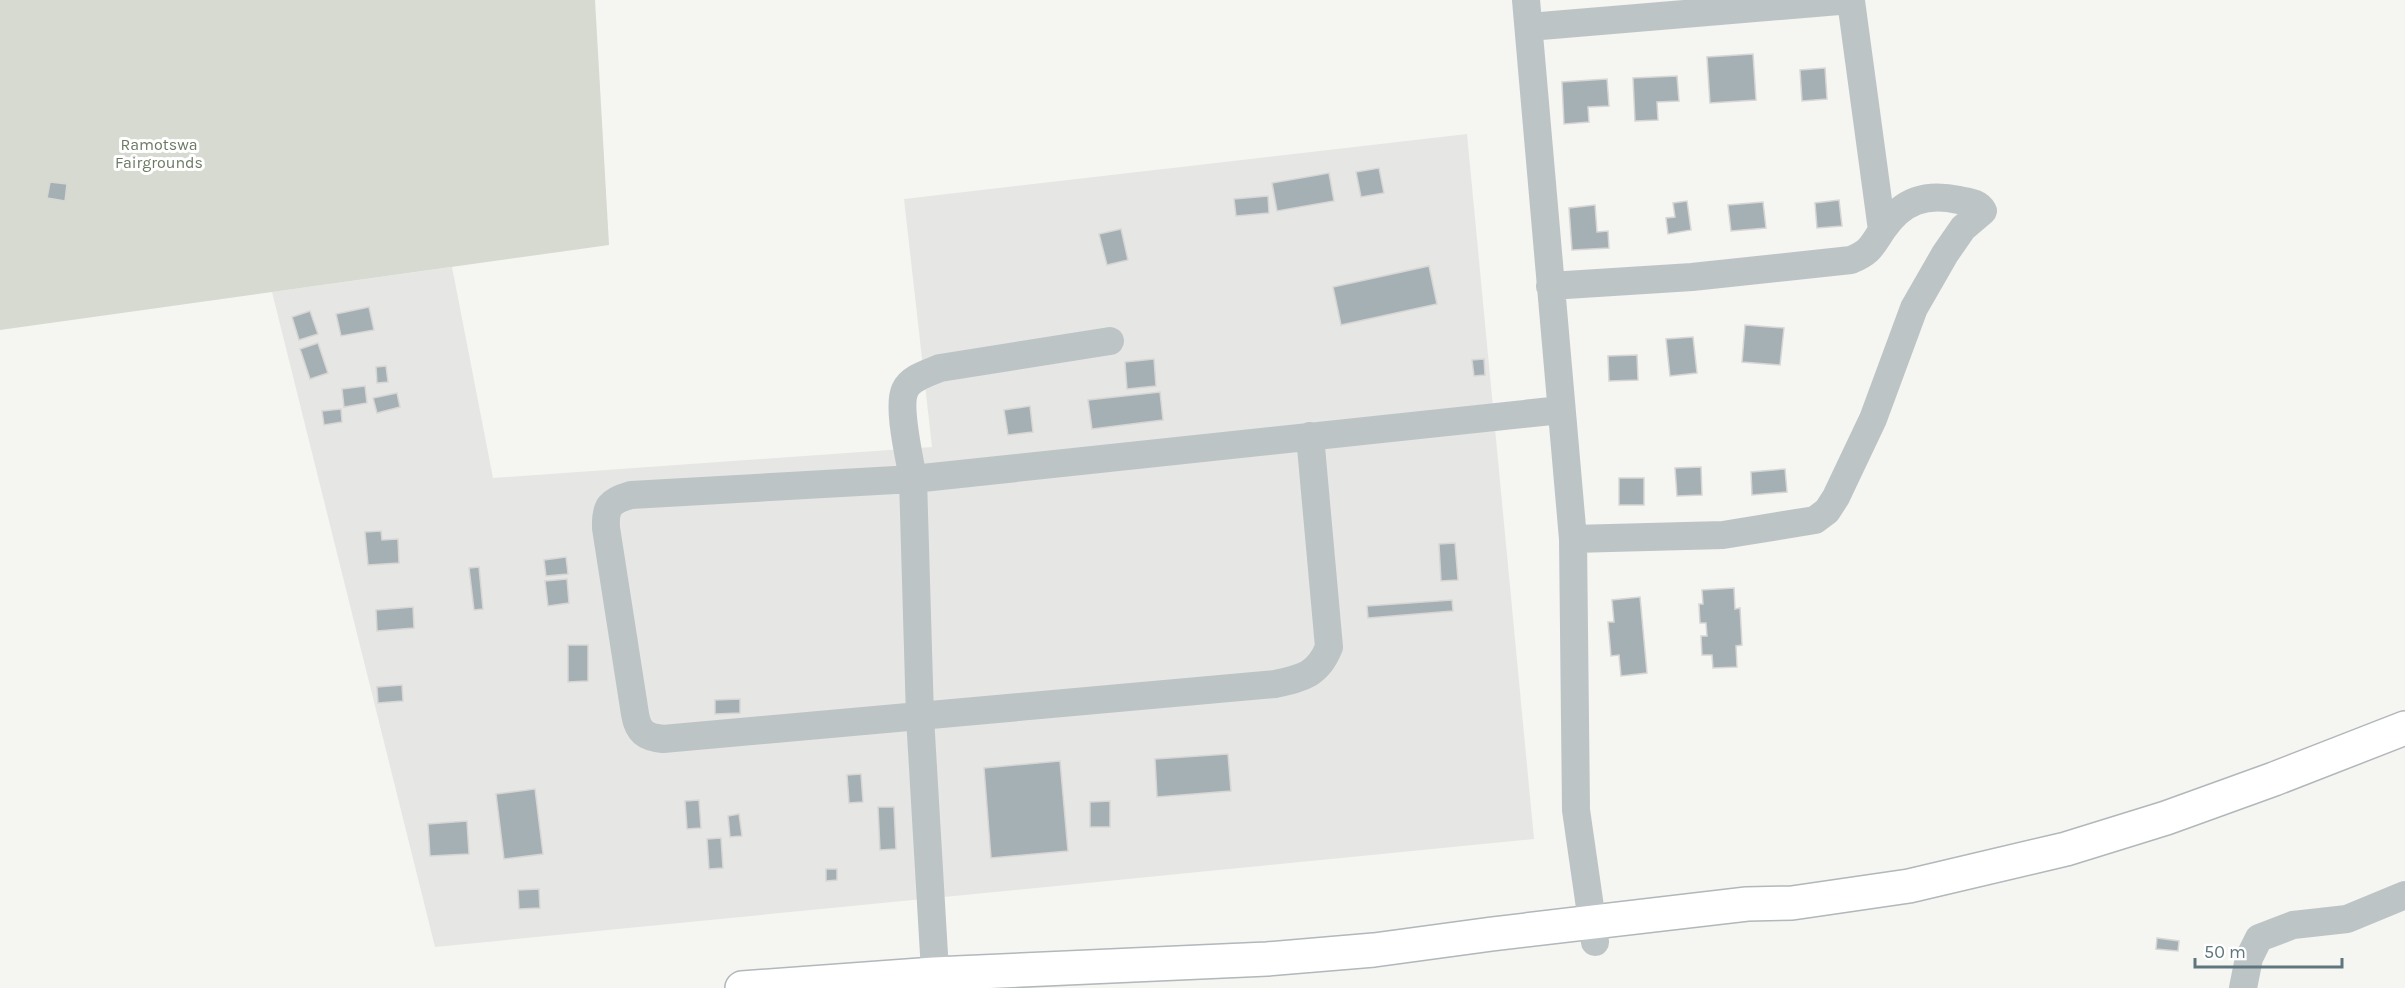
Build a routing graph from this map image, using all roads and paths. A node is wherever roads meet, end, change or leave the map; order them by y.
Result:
1 (1851, 0) edge
2 (1528, 14) edge
3 (1882, 230) junction
4 (1550, 286) junction
5 (1110, 341) dead end
6 (1561, 410) junction
7 (1310, 436) junction
8 (913, 479) junction
9 (1573, 539) junction
10 (920, 717) junction
11 (2405, 728) edge
12 (2405, 895) edge
13 (1593, 932) junction
14 (935, 981) edge
15 (742, 988) edge
16 (2243, 988) edge

1 - 2 street
1 - 3 street
2 - 4 street
3 - 4 street
3 - 9 street
4 - 6 street
5 - 8 street
6 - 7 street
6 - 9 street
7 - 8 street
7 - 10 street
8 - 10 street
8 - 10 street
9 - 13 street
10 - 14 street
11 - 13 main road
12 - 16 street
13 - 14 main road
14 - 15 main road

